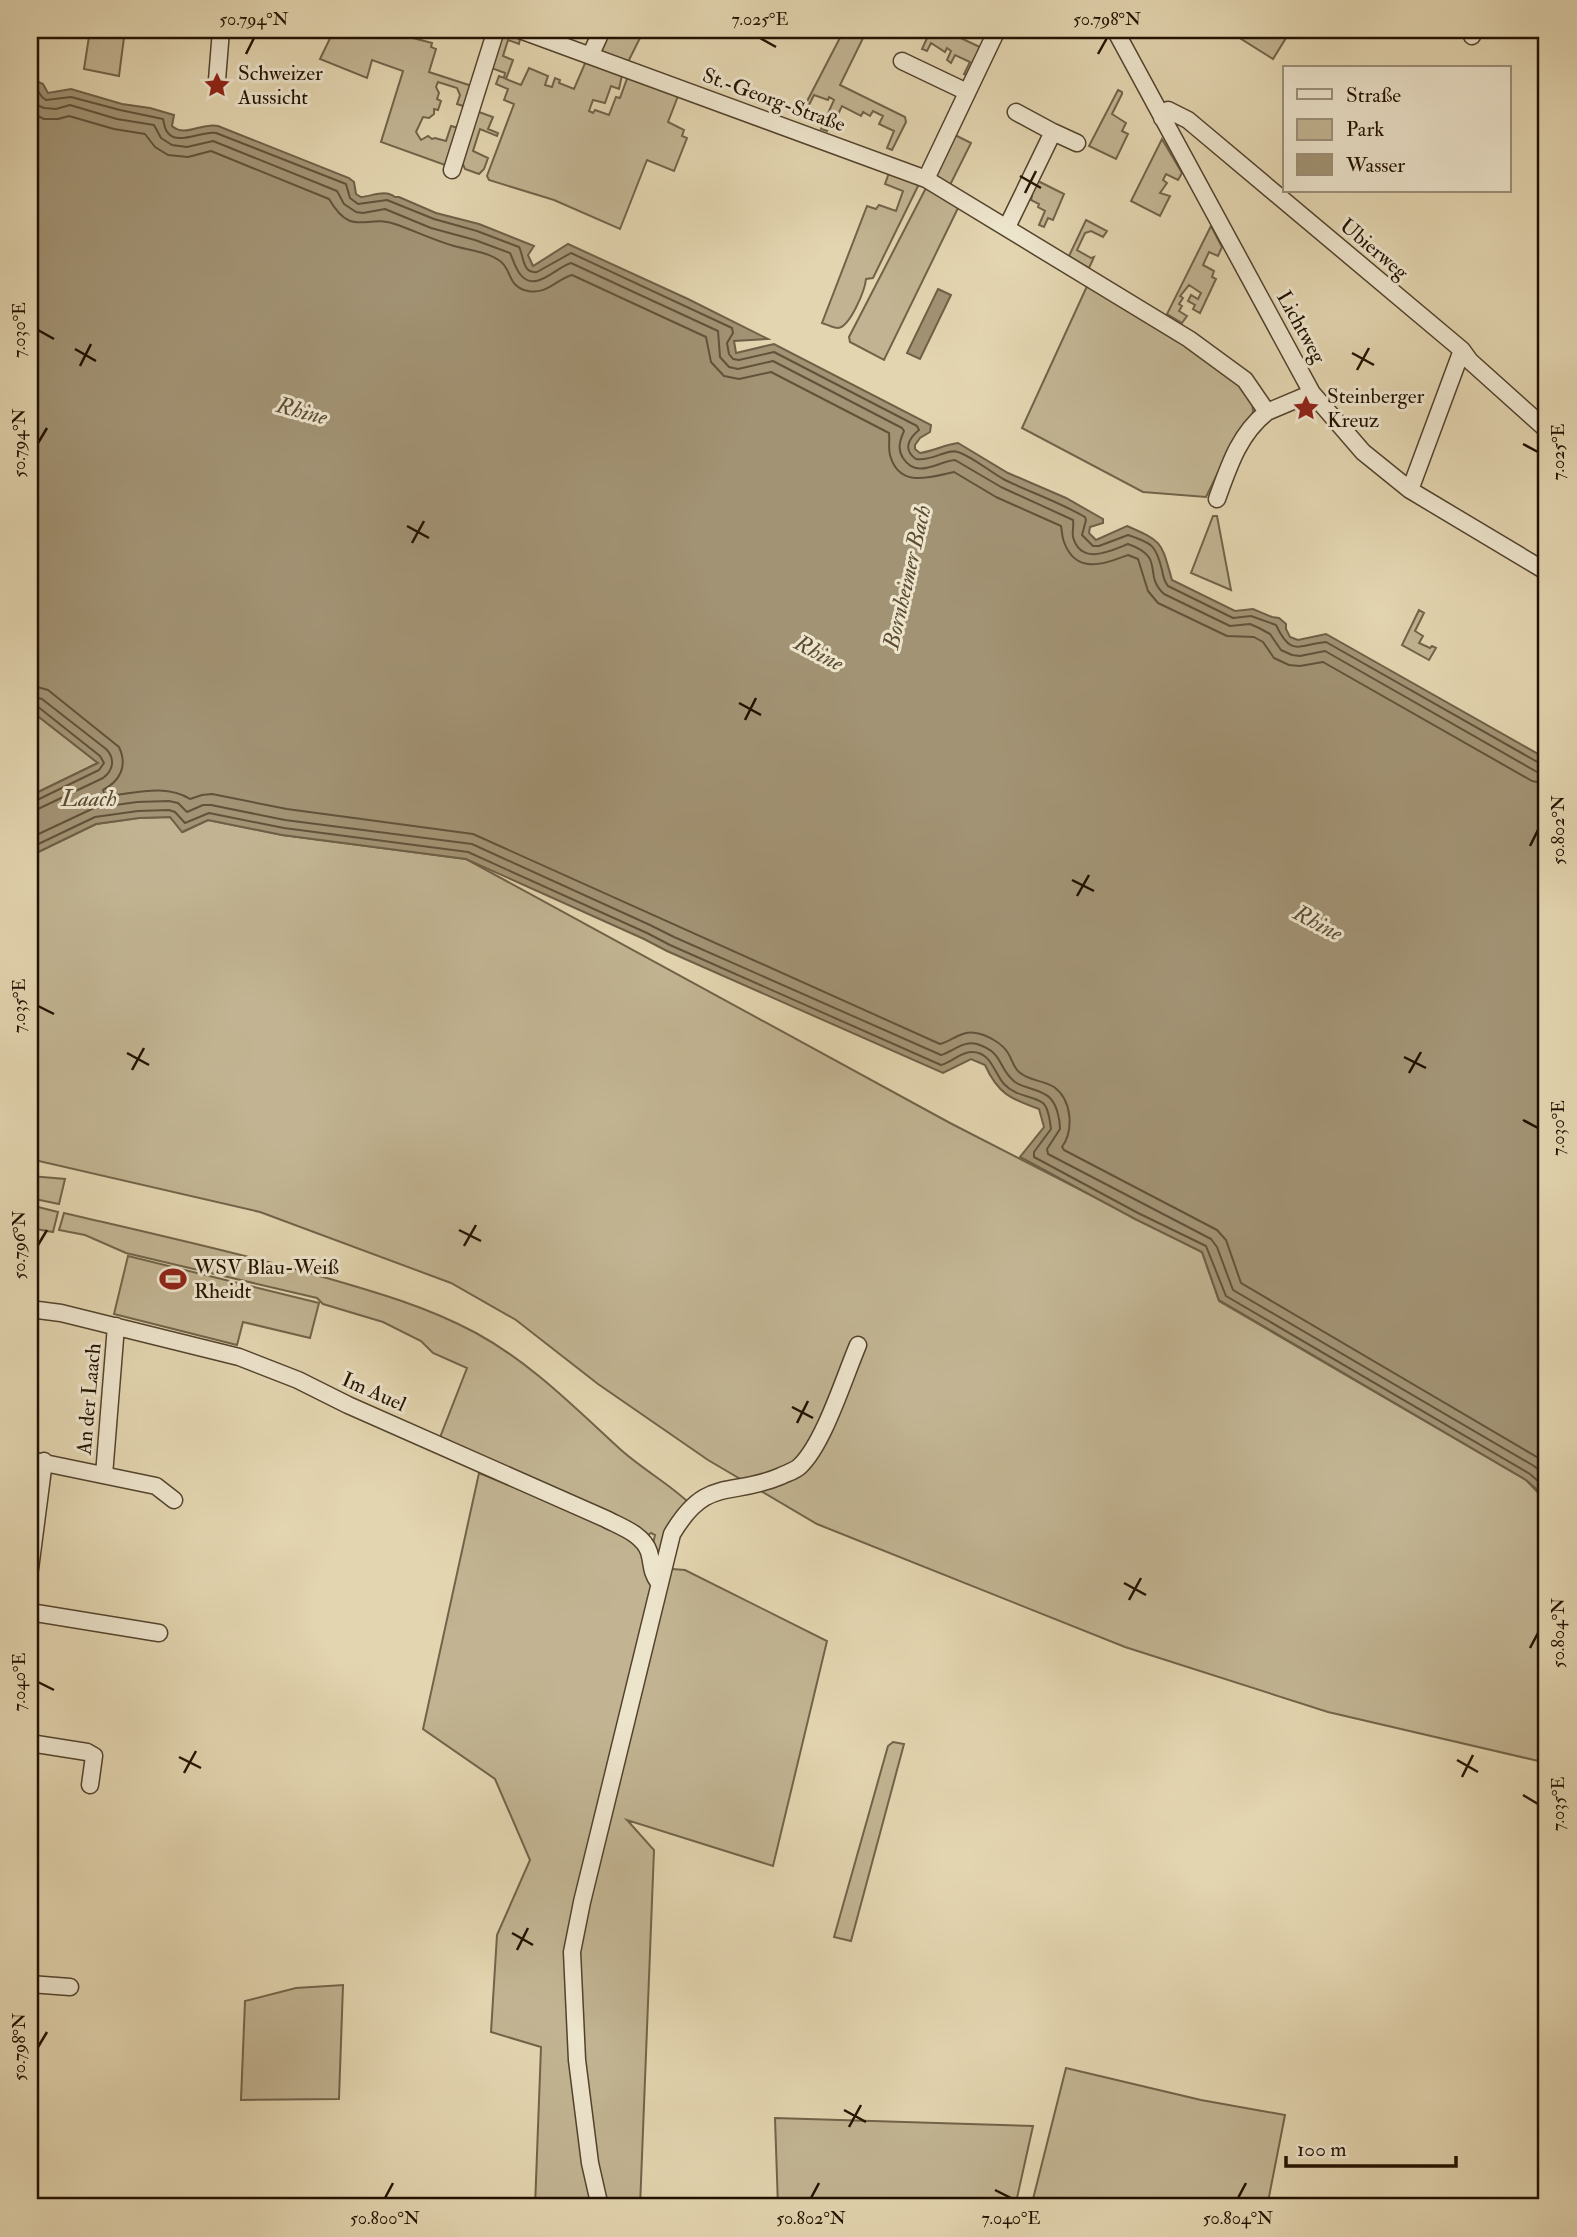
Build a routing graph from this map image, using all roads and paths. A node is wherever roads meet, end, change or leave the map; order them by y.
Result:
1 (221, 30) edge
2 (496, 30) edge
3 (520, 30) edge
4 (602, 30) edge
5 (997, 30) edge
6 (1115, 30) edge
7 (591, 54) junction
8 (902, 61) dead end
9 (217, 79) dead end
10 (967, 92) junction
11 (1016, 112) dead end
12 (1162, 118) junction
13 (1053, 132) junction
14 (1077, 143) dead end
15 (452, 170) dead end
16 (926, 179) junction
17 (1007, 227) junction
18 (1462, 350) junction
19 (1312, 393) junction
20 (1268, 412) junction
21 (1547, 430) edge
22 (1410, 490) junction
23 (1217, 499) dead end
24 (1547, 572) edge
25 (30, 1309) edge
26 (116, 1326) junction
27 (858, 1345) dead end
28 (37, 1461) edge
29 (104, 1475) junction
30 (174, 1500) dead end
31 (30, 1569) edge
32 (659, 1583) junction
33 (30, 1612) edge
34 (159, 1633) dead end
35 (30, 1743) edge
36 (90, 1786) dead end
37 (30, 1984) edge
38 (70, 1987) dead end
39 (600, 2207) edge

1 - 9 street
2 - 15 street
3 - 7 street, St.-Georg-Straße
4 - 7 street
5 - 10 street
6 - 12 street, Lichtweg
7 - 16 street, St.-Georg-Straße
8 - 10 street
10 - 16 street
11 - 13 street
12 - 18 street, Ubierweg
12 - 19 street, Lichtweg
13 - 14 street
13 - 17 street
16 - 17 street, St.-Georg-Straße
17 - 20 street, St.-Georg-Straße
18 - 21 street
18 - 22 street
19 - 20 street
19 - 22 street, Lichtweg
20 - 23 street
22 - 24 street, Lichtweg
25 - 26 street, Im Auel
26 - 29 street, An der Laach
26 - 32 street, Im Auel
27 - 32 street
28 - 29 street
28 - 31 street
29 - 30 street
32 - 39 street
33 - 34 street
35 - 36 street
37 - 38 street

